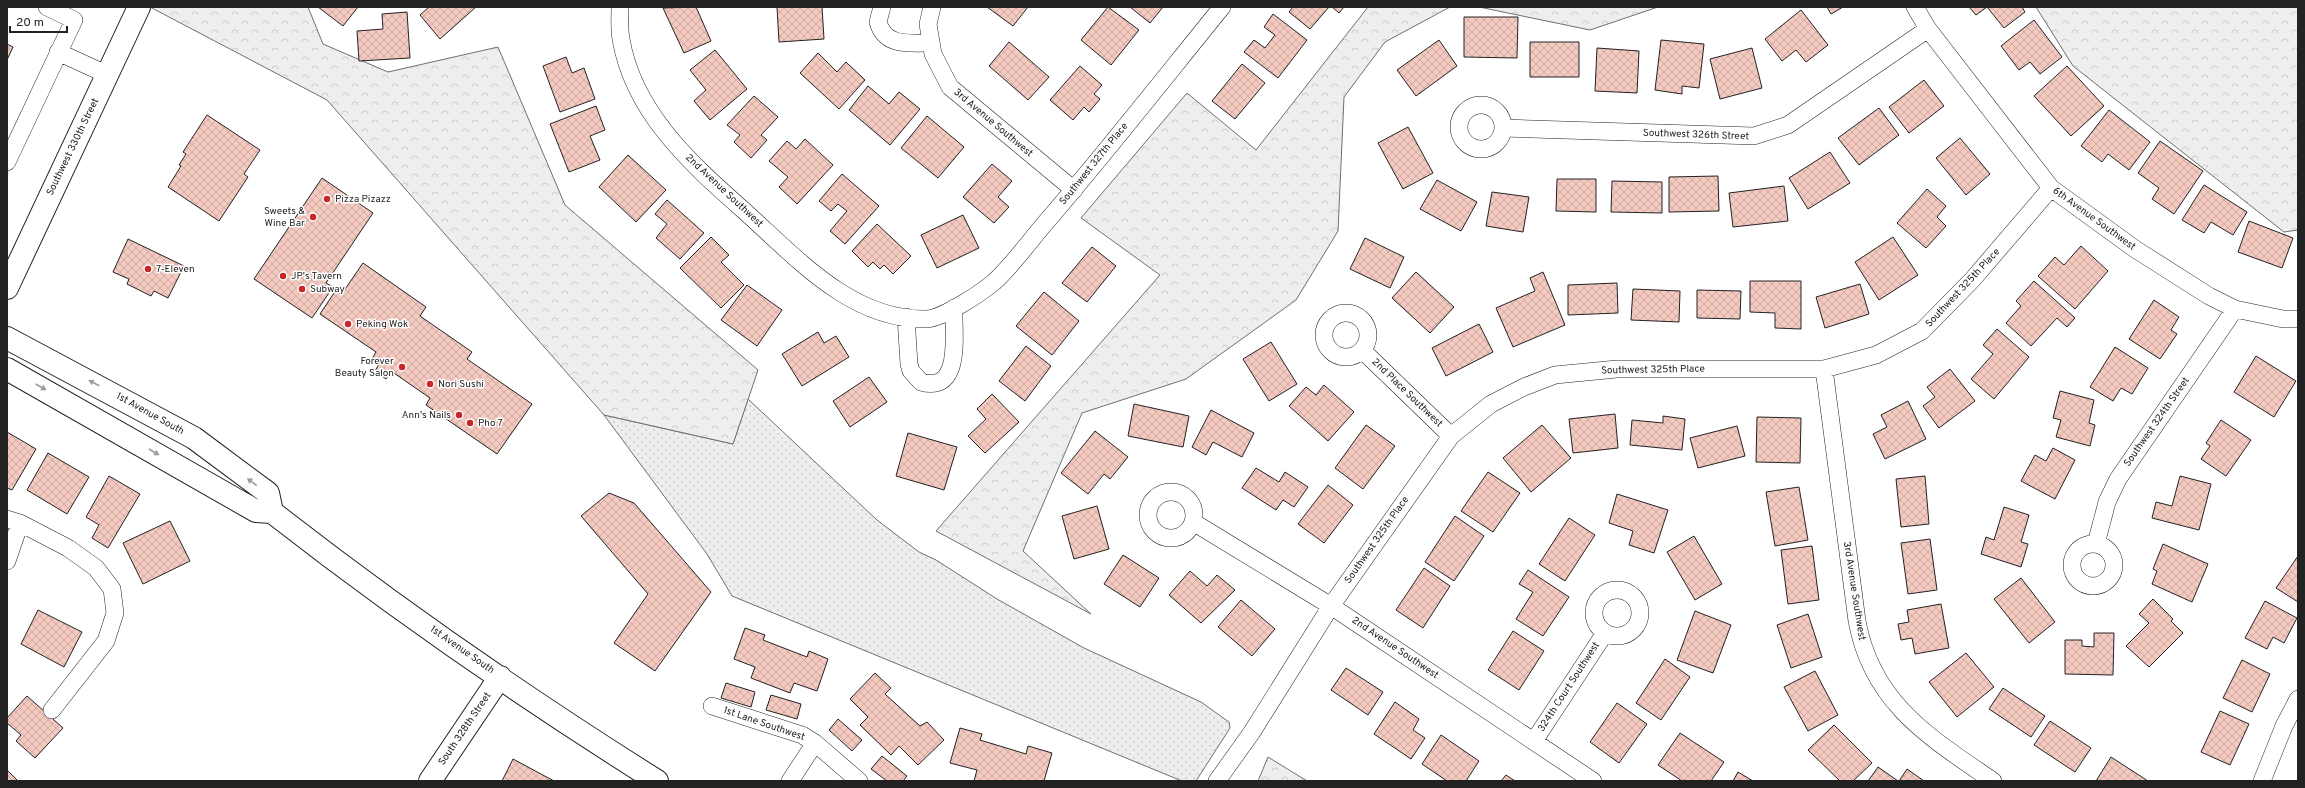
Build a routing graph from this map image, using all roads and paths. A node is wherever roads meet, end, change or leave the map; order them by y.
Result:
1 (47, 7) edge
2 (139, 7) edge
3 (620, 7) edge
4 (882, 7) edge
5 (932, 7) edge
6 (1222, 7) edge
7 (1915, 7) edge
8 (1928, 29) junction
9 (931, 43) junction
10 (58, 52) junction
11 (108, 75) junction
12 (1504, 128) dead end
13 (7, 162) edge
14 (2051, 188) junction
15 (1074, 190) junction
16 (7, 288) edge
17 (954, 308) junction
18 (2235, 309) junction
19 (903, 317) junction
20 (2298, 319) edge
21 (7, 338) edge
22 (1362, 350) dead end
23 (7, 369) edge
24 (1824, 369) junction
25 (1451, 436) junction
26 (272, 512) junction
27 (14, 521) edge
28 (1193, 522) dead end
29 (2096, 544) dead end
30 (7, 561) edge
31 (1331, 606) junction
32 (1605, 633) dead end
33 (500, 677) junction
34 (2298, 701) edge
35 (712, 706) dead end
36 (52, 710) dead end
37 (1534, 741) junction
38 (815, 743) junction
39 (430, 781) edge
40 (657, 781) edge
41 (790, 781) edge
42 (859, 781) edge
43 (1217, 781) edge
44 (1593, 781) edge
45 (1993, 781) edge
46 (2262, 781) edge

1 - 10 street
2 - 11 main road, Southwest 330th Street
3 - 19 street, 2nd Avenue Southwest
4 - 9 street
5 - 9 street, 3rd Avenue Southwest
6 - 15 street, Southwest 327th Place
7 - 8 street, 6th Avenue Southwest
8 - 12 street, Southwest 326th Street
8 - 14 street, 6th Avenue Southwest
9 - 15 street, 3rd Avenue Southwest
10 - 11 street
10 - 13 street
11 - 16 main road, Southwest 330th Street
14 - 18 street, 6th Avenue Southwest
14 - 24 street, Southwest 325th Place
15 - 17 street, Southwest 327th Place
17 - 19 street, Southwest 327th Place
17 - 19 street
18 - 20 street, 6th Avenue Southwest
18 - 29 street, Southwest 324th Street
26 -> 21 main road, 1st Avenue South
22 - 25 street, 2nd Place Southwest
23 -> 26 main road
24 - 25 street, Southwest 325th Place
24 - 45 street, 3rd Avenue Southwest
25 - 31 street, Southwest 325th Place
26 - 33 main road, 1st Avenue South
27 - 30 street
27 - 36 street
28 - 31 street, 2nd Avenue Southwest
31 - 37 street, 2nd Avenue Southwest
31 - 43 street, Southwest 325th Place
32 - 37 street, 324th Court Southwest
33 - 39 main road, South 328th Street
33 - 40 main road, 1st Avenue South
34 - 46 street
35 - 38 street, 1st Lane Southwest
37 - 44 street, 2nd Avenue Southwest
38 - 41 street, 1st Lane Southwest
38 - 42 street, 1st Lane Southwest

